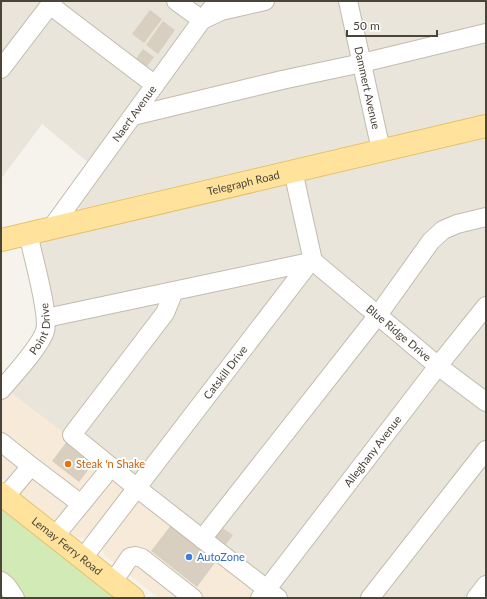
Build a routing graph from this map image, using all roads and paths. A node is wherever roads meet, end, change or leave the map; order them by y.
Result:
1 (176, 1) edge
2 (218, 1) edge
3 (265, 1) edge
4 (348, 1) edge
5 (52, 3) edge
6 (202, 20) junction
7 (486, 34) edge
8 (362, 63) junction
9 (1, 69) edge
10 (155, 86) junction
11 (133, 116) junction
12 (486, 126) edge
13 (381, 150) junction
14 (293, 171) junction
15 (486, 217) edge
16 (52, 227) junction
17 (28, 233) junction
18 (1, 240) edge
19 (312, 261) junction
20 (174, 290) junction
21 (486, 306) edge
22 (378, 315) junction
23 (46, 318) junction
24 (438, 366) junction
25 (1, 390) edge
26 (486, 402) edge
27 (1, 442) edge
28 (486, 450) edge
29 (31, 466) junction
30 (104, 476) dead end
31 (137, 488) junction
32 (3, 496) edge
33 (81, 504) junction
34 (55, 536) junction
35 (202, 539) junction
36 (83, 558) junction
37 (1, 581) edge
38 (113, 582) junction
39 (486, 585) edge
40 (268, 595) edge
41 (15, 598) edge
42 (133, 598) edge
43 (193, 598) edge
44 (370, 598) edge
45 (476, 598) edge

1 - 6 street
2 - 6 street, Naert Avenue
3 - 6 street
4 - 8 street, Dammert Avenue
5 - 9 street
5 - 10 street
6 - 10 street, Naert Avenue
7 - 8 street
8 - 11 street
8 - 13 street, Dammert Avenue
10 - 11 street, Naert Avenue
11 - 16 street, Naert Avenue
12 - 13 main road, Telegraph Road
13 - 14 main road, Telegraph Road
14 - 16 main road, Telegraph Road
14 - 19 street
15 - 22 street
16 - 17 main road, Telegraph Road
17 - 18 main road, Telegraph Road
17 - 23 street, Point Drive
19 - 20 street
19 - 22 street, Blue Ridge Drive
19 - 31 street, Catskill Drive
20 - 23 street
20 - 31 street
21 - 24 street, Alleghany Avenue
22 - 24 street, Blue Ridge Drive
22 - 35 street
23 - 25 street, Point Drive
24 - 26 street, Blue Ridge Drive
24 - 40 street, Alleghany Avenue
27 - 29 street
28 - 44 street
29 - 32 street
29 - 33 street
30 - 33 street
31 - 35 street
31 - 36 street, Catskill Drive
32 - 34 main road, Lemay Ferry Road
33 - 34 street
34 - 36 main road, Lemay Ferry Road
35 - 40 street
36 - 38 main road, Lemay Ferry Road
37 - 41 street
38 - 42 main road, Lemay Ferry Road
38 - 43 street
39 - 45 street

